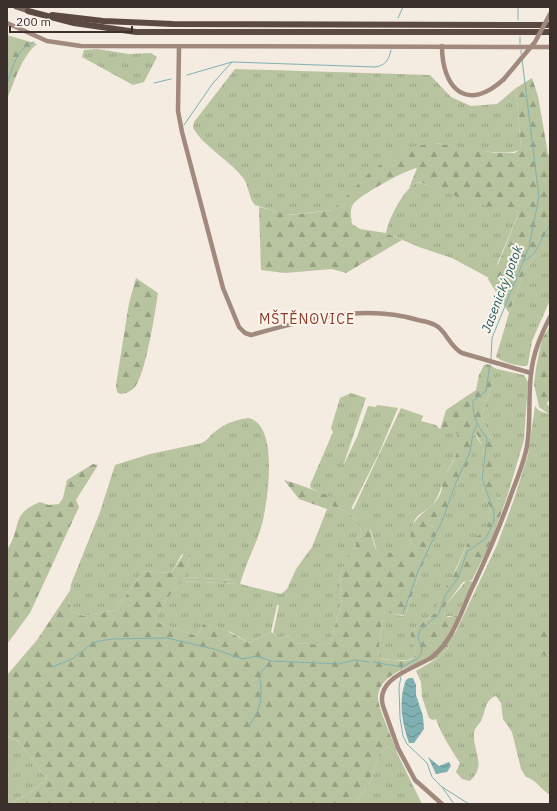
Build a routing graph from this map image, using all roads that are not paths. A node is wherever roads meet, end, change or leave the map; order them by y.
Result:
1 (16, 7) edge
2 (28, 11) junction
3 (550, 14) edge
4 (7, 23) edge
5 (550, 25) edge
6 (550, 32) edge
7 (179, 46) junction
8 (442, 46) junction
9 (550, 46) edge
10 (550, 317) edge
11 (531, 373) junction
12 (442, 804) edge

1 - 2 main road
2 - 5 highway
2 - 6 highway
3 - 8 street, bridge
4 - 7 street
7 - 8 street
7 - 11 street
8 - 9 street
10 - 11 street
11 - 12 street

